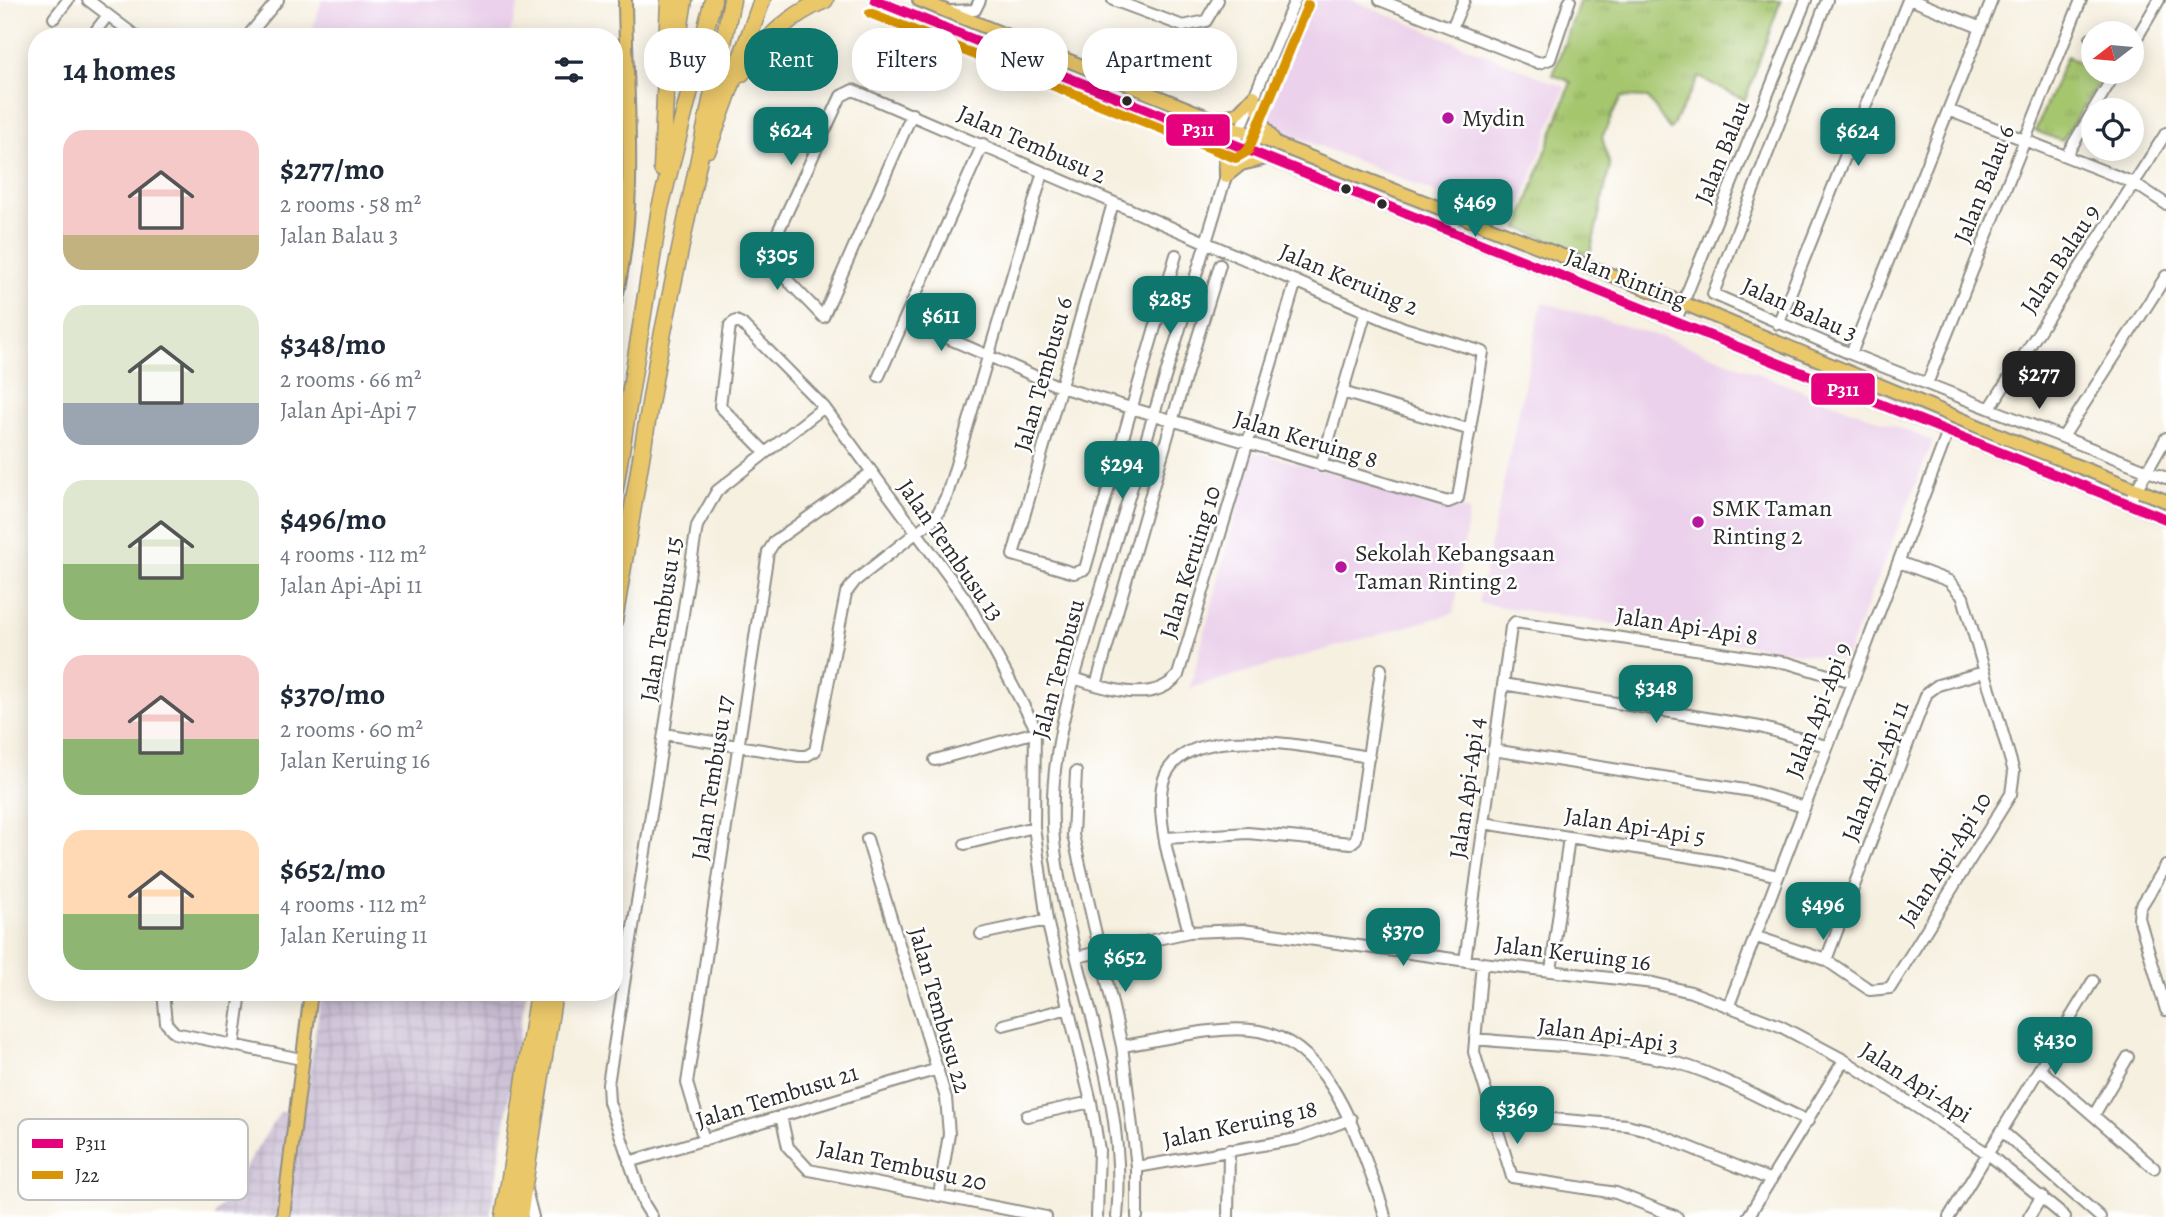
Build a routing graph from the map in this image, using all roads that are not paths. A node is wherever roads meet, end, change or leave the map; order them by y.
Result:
1 (68, 0) edge
2 (88, 0) edge
3 (278, 0) edge
4 (625, 0) edge
5 (669, 0) edge
6 (684, 0) edge
7 (713, 0) edge
8 (732, 0) edge
9 (762, 0) edge
10 (825, 0) edge
11 (875, 0) edge
12 (919, 0) edge
13 (980, 0) edge
14 (1114, 0) edge
15 (1218, 0) edge
16 (1295, 0) edge
17 (1380, 0) edge
18 (1464, 0) edge
19 (1570, 0) edge
20 (1806, 0) edge
21 (1827, 0) edge
22 (1910, 0) edge
23 (1992, 0) edge
24 (2081, 0) edge
25 (2159, 0) edge
26 (948, 11) junction
27 (108, 15) junction
28 (54, 18) dead end
29 (2144, 26) edge
30 (98, 28) edge
31 (125, 28) edge
32 (255, 28) edge
33 (1452, 28) junction
34 (1981, 28) junction
35 (1254, 96) junction
36 (666, 97) junction
37 (1948, 110) junction
38 (912, 114) junction
39 (718, 119) junction
40 (1212, 119) junction
41 (1240, 130) junction
42 (2081, 130) edge
43 (1209, 133) junction
44 (2166, 133) edge
45 (2025, 140) junction
46 (983, 144) junction
47 (1236, 144) junction
48 (1277, 145) junction
49 (2066, 156) junction
50 (1268, 158) junction
51 (1043, 172) junction
52 (1226, 176) junction
53 (2134, 183) junction
54 (693, 192) junction
55 (1113, 203) junction
56 (2166, 204) edge
57 (660, 208) junction
58 (1205, 243) junction
59 (1176, 255) dead end
60 (623, 259) edge
61 (1220, 265) dead end
62 (2166, 276) edge
63 (1296, 281) junction
64 (1684, 303) junction
65 (1366, 312) junction
66 (905, 320) junction
67 (1676, 320) junction
68 (1778, 324) junction
69 (1851, 354) junction
70 (989, 357) junction
71 (879, 376) dead end
72 (1927, 384) junction
73 (1060, 387) junction
74 (1342, 392) junction
75 (824, 407) junction
76 (1133, 408) junction
77 (1990, 408) junction
78 (1153, 415) junction
79 (1172, 421) junction
80 (1471, 430) junction
81 (1948, 432) junction
82 (2063, 437) junction
83 (623, 438) edge
84 (2166, 438) edge
85 (1247, 443) junction
86 (765, 452) junction
87 (1321, 466) junction
88 (2146, 469) junction
89 (872, 472) junction
90 (2166, 478) edge
91 (2134, 489) junction
92 (2166, 501) edge
93 (2128, 504) junction
94 (2166, 519) edge
95 (917, 535) junction
96 (1899, 562) junction
97 (623, 566) edge
98 (1515, 622) joint
99 (1381, 670) dead end
100 (1984, 672) junction
101 (1074, 678) junction
102 (1851, 682) junction
103 (1503, 684) junction
104 (1097, 685) junction
105 (1036, 732) junction
106 (664, 734) junction
107 (738, 745) junction
108 (1826, 746) junction
109 (1493, 750) junction
110 (1369, 757) junction
111 (934, 760) dead end
112 (1076, 772) dead end
113 (1804, 807) junction
114 (1484, 823) junction
115 (1034, 827) junction
116 (1569, 837) junction
117 (1166, 838) junction
118 (867, 839) dead end
119 (965, 844) dead end
120 (2166, 866) edge
121 (1778, 876) junction
122 (1047, 920) junction
123 (1189, 932) junction
124 (981, 934) dead end
125 (1757, 937) junction
126 (1098, 952) junction
127 (1077, 957) junction
128 (1826, 960) junction
129 (1465, 961) junction
130 (1482, 963) junction
131 (1551, 971) junction
132 (2093, 981) dead end
133 (623, 990) edge
134 (164, 1001) edge
135 (240, 1001) edge
136 (310, 1001) edge
137 (537, 1001) edge
138 (553, 1001) edge
139 (621, 1001) edge
140 (2165, 1002) edge
141 (1730, 1005) junction
142 (1069, 1008) junction
143 (1003, 1024) dead end
144 (1475, 1039) junction
145 (234, 1044) junction
146 (1122, 1046) junction
147 (2127, 1057) dead end
148 (301, 1059) junction
149 (1844, 1060) junction
150 (938, 1069) junction
151 (2041, 1070) junction
152 (1091, 1102) junction
153 (1491, 1114) junction
154 (2094, 1115) junction
155 (780, 1116) junction
156 (1027, 1116) dead end
157 (1351, 1119) junction
158 (1808, 1121) junction
159 (2003, 1132) junction
160 (704, 1140) junction
161 (1229, 1150) junction
162 (1987, 1153) junction
163 (629, 1162) junction
164 (1137, 1167) junction
165 (2154, 1168) dead end
166 (524, 1180) junction
167 (1771, 1180) junction
168 (939, 1195) junction
169 (2042, 1196) junction
170 (1020, 1214) edge
171 (506, 1215) edge
172 (283, 1217) edge
173 (533, 1217) edge
174 (652, 1217) edge
175 (1046, 1217) edge
176 (1097, 1217) edge
177 (1116, 1217) edge
178 (1137, 1217) edge
179 (1228, 1217) edge
180 (1385, 1217) edge
181 (1677, 1217) edge
182 (1748, 1217) edge
183 (1949, 1217) edge
184 (2029, 1217) edge
185 (2066, 1217) edge
186 (2100, 1217) edge

1 - 28 street
2 - 27 street
3 - 32 street
4 - 60 main road
5 - 36 highway
6 - 36 highway
7 - 57 highway
8 - 54 highway
9 - 39 highway
10 - 39 highway
11 - 43 main road, Jalan Rinting
12 - 26 main road, Jalan Rinting
13 - 26 street
14 - 15 street
16 - 35 street, Jalan Tembusu
17 - 33 street
18 - 33 street
19 - 33 street
20 - 64 street, Jalan Balau
21 - 68 street, Jalan Balau 3
22 - 34 street
22 - 68 street
23 - 34 street
24 - 45 street, Jalan Balau 6
25 - 29 street
26 - 40 main road, Jalan Rinting
27 - 30 street
27 - 31 street
34 - 37 street
35 - 40 main road
35 - 41 street, Jalan Tembusu
35 - 48 main road
36 - 57 highway
37 - 45 street
37 - 69 street
38 - 38 street, Jalan Tembusu 2
38 - 46 street, Jalan Tembusu 2
39 - 54 highway
40 - 41 main road, Jalan Rinting
41 - 47 street, Jalan Tembusu
41 - 48 main road, Jalan Rinting
42 - 49 street
43 - 47 main road, Jalan Rinting
43 - 52 main road
44 - 53 street, Jalan Balau 9
45 - 49 street
45 - 72 street, Jalan Balau 6
46 - 51 street, Jalan Tembusu 2
46 - 66 street
47 - 50 main road, Jalan Rinting
47 - 52 street, Jalan Tembusu
48 - 64 main road, Jalan Rinting
49 - 53 street
50 - 52 main road
50 - 67 main road, Jalan Rinting
51 - 55 street, Jalan Tembusu 2
51 - 70 street
52 - 58 street, Jalan Tembusu
53 - 56 street
53 - 77 street, Jalan Balau 9
54 - 97 highway
55 - 58 street, Jalan Tembusu 2
55 - 73 street, Jalan Tembusu 6
57 - 83 highway
58 - 63 street, Jalan Keruing 2
58 - 78 street, Jalan Tembusu
59 - 76 street
61 - 79 street
62 - 82 street
63 - 65 street, Jalan Keruing 2
63 - 85 street, Jalan Keruing 10
64 - 67 street, Jalan Balau
64 - 91 main road, Jalan Rinting
65 - 74 street
65 - 80 street, Jalan Keruing 2
66 - 70 street, Jalan Keruing 8
66 - 71 street
67 - 81 main road, Jalan Rinting
68 - 69 street, Jalan Balau 3
69 - 72 street, Jalan Balau 3
70 - 73 street, Jalan Keruing 8
70 - 95 street
72 - 77 street, Jalan Balau 3
73 - 76 street, Jalan Keruing 8
73 - 76 street, Jalan Tembusu 6
74 - 80 street
74 - 87 street
75 - 86 street, Jalan Tembusu 15
75 - 86 street, Jalan Tembusu 13
75 - 89 street, Jalan Tembusu 13
76 - 78 street, Jalan Keruing 8
77 - 82 street, Jalan Balau 3
78 - 79 street, Jalan Keruing 8
78 - 101 street, Jalan Tembusu
79 - 85 street, Jalan Keruing 8
79 - 104 street
80 - 87 street, Jalan Keruing 8
81 - 93 main road, Jalan Rinting
81 - 96 street, Jalan Api-Api 9
82 - 88 street, Jalan Balau 3
84 - 88 street
85 - 87 street, Jalan Keruing 8
85 - 104 street, Jalan Keruing 10
86 - 106 street, Jalan Tembusu 15
88 - 90 street, Jalan Balau 3
88 - 91 street
89 - 95 street, Jalan Tembusu 13
89 - 107 street, Jalan Tembusu 17
91 - 92 main road, Jalan Rinting
91 - 93 street
93 - 94 main road, Jalan Rinting
95 - 105 street, Jalan Tembusu 13
95 - 107 street
96 - 100 street, Jalan Api-Api 10
96 - 102 street, Jalan Api-Api 9
98 - 102 street, Jalan Api-Api 8
98 - 103 street, Jalan Api-Api 4
99 - 110 street
100 - 128 street, Jalan Api-Api 11
100 - 128 street, Jalan Api-Api 10
101 - 104 street
101 - 127 street, Jalan Tembusu
102 - 108 street, Jalan Api-Api 9
103 - 108 street
103 - 109 street, Jalan Api-Api 4
105 - 111 street
105 - 115 street, Jalan Tembusu 13
106 - 107 street
106 - 133 street, Jalan Tembusu 15
107 - 160 street, Jalan Tembusu 17
108 - 113 street, Jalan Api-Api 9
109 - 113 street
109 - 114 street, Jalan Api-Api 4
110 - 117 street
110 - 117 street
112 - 126 street
113 - 121 street, Jalan Api-Api 9
114 - 116 street, Jalan Api-Api 5
114 - 129 street, Jalan Api-Api 4
115 - 119 street
115 - 122 street, Jalan Tembusu 13
116 - 121 street, Jalan Api-Api 5
116 - 131 street
117 - 123 street
118 - 150 street, Jalan Tembusu 22
120 - 140 street
121 - 125 street, Jalan Api-Api 9
122 - 124 street
122 - 142 street, Jalan Tembusu 13
123 - 126 street, Jalan Keruing 16
123 - 129 street, Jalan Keruing 16
125 - 128 street, Jalan Api-Api 10
125 - 141 street, Jalan Api-Api 9
126 - 127 street, Jalan Keruing 16
126 - 146 street
127 - 177 street, Jalan Tembusu
129 - 130 street, Jalan Keruing 16
130 - 131 street, Jalan Keruing 16
130 - 144 street
131 - 141 street, Jalan Keruing 16
132 - 151 street
134 - 145 street
135 - 145 street
136 - 148 main road
137 - 171 highway
138 - 166 highway
139 - 163 street, Jalan Tembusu 15
141 - 149 street, Jalan Api-Api
142 - 143 street
142 - 152 street, Jalan Tembusu 13
144 - 153 street
144 - 158 street, Jalan Api-Api 3
145 - 148 street
146 - 157 street
146 - 164 street
147 - 154 street
148 - 172 main road
149 - 158 street
149 - 162 street, Jalan Api-Api
150 - 155 street, Jalan Tembusu 21
150 - 168 street, Jalan Tembusu 22
151 - 154 street
151 - 159 street
152 - 156 street
152 - 176 street, Jalan Tembusu 13
153 - 167 street
153 - 181 street
154 - 165 street
155 - 160 street, Jalan Tembusu 21
155 - 168 street, Jalan Tembusu 20
157 - 161 street, Jalan Keruing 18
157 - 180 street
158 - 167 street
159 - 162 street
159 - 186 street
160 - 163 street, Jalan Tembusu 21
161 - 164 street, Jalan Keruing 18
161 - 179 street
162 - 169 street, Jalan Api-Api
162 - 183 street
163 - 174 street, Jalan Tembusu 15
164 - 178 street
166 - 171 highway
166 - 173 street
167 - 182 street
168 - 170 street, Jalan Tembusu 20
169 - 184 street
169 - 185 street, Jalan Api-Api
170 - 175 street, Jalan Tembusu 20

